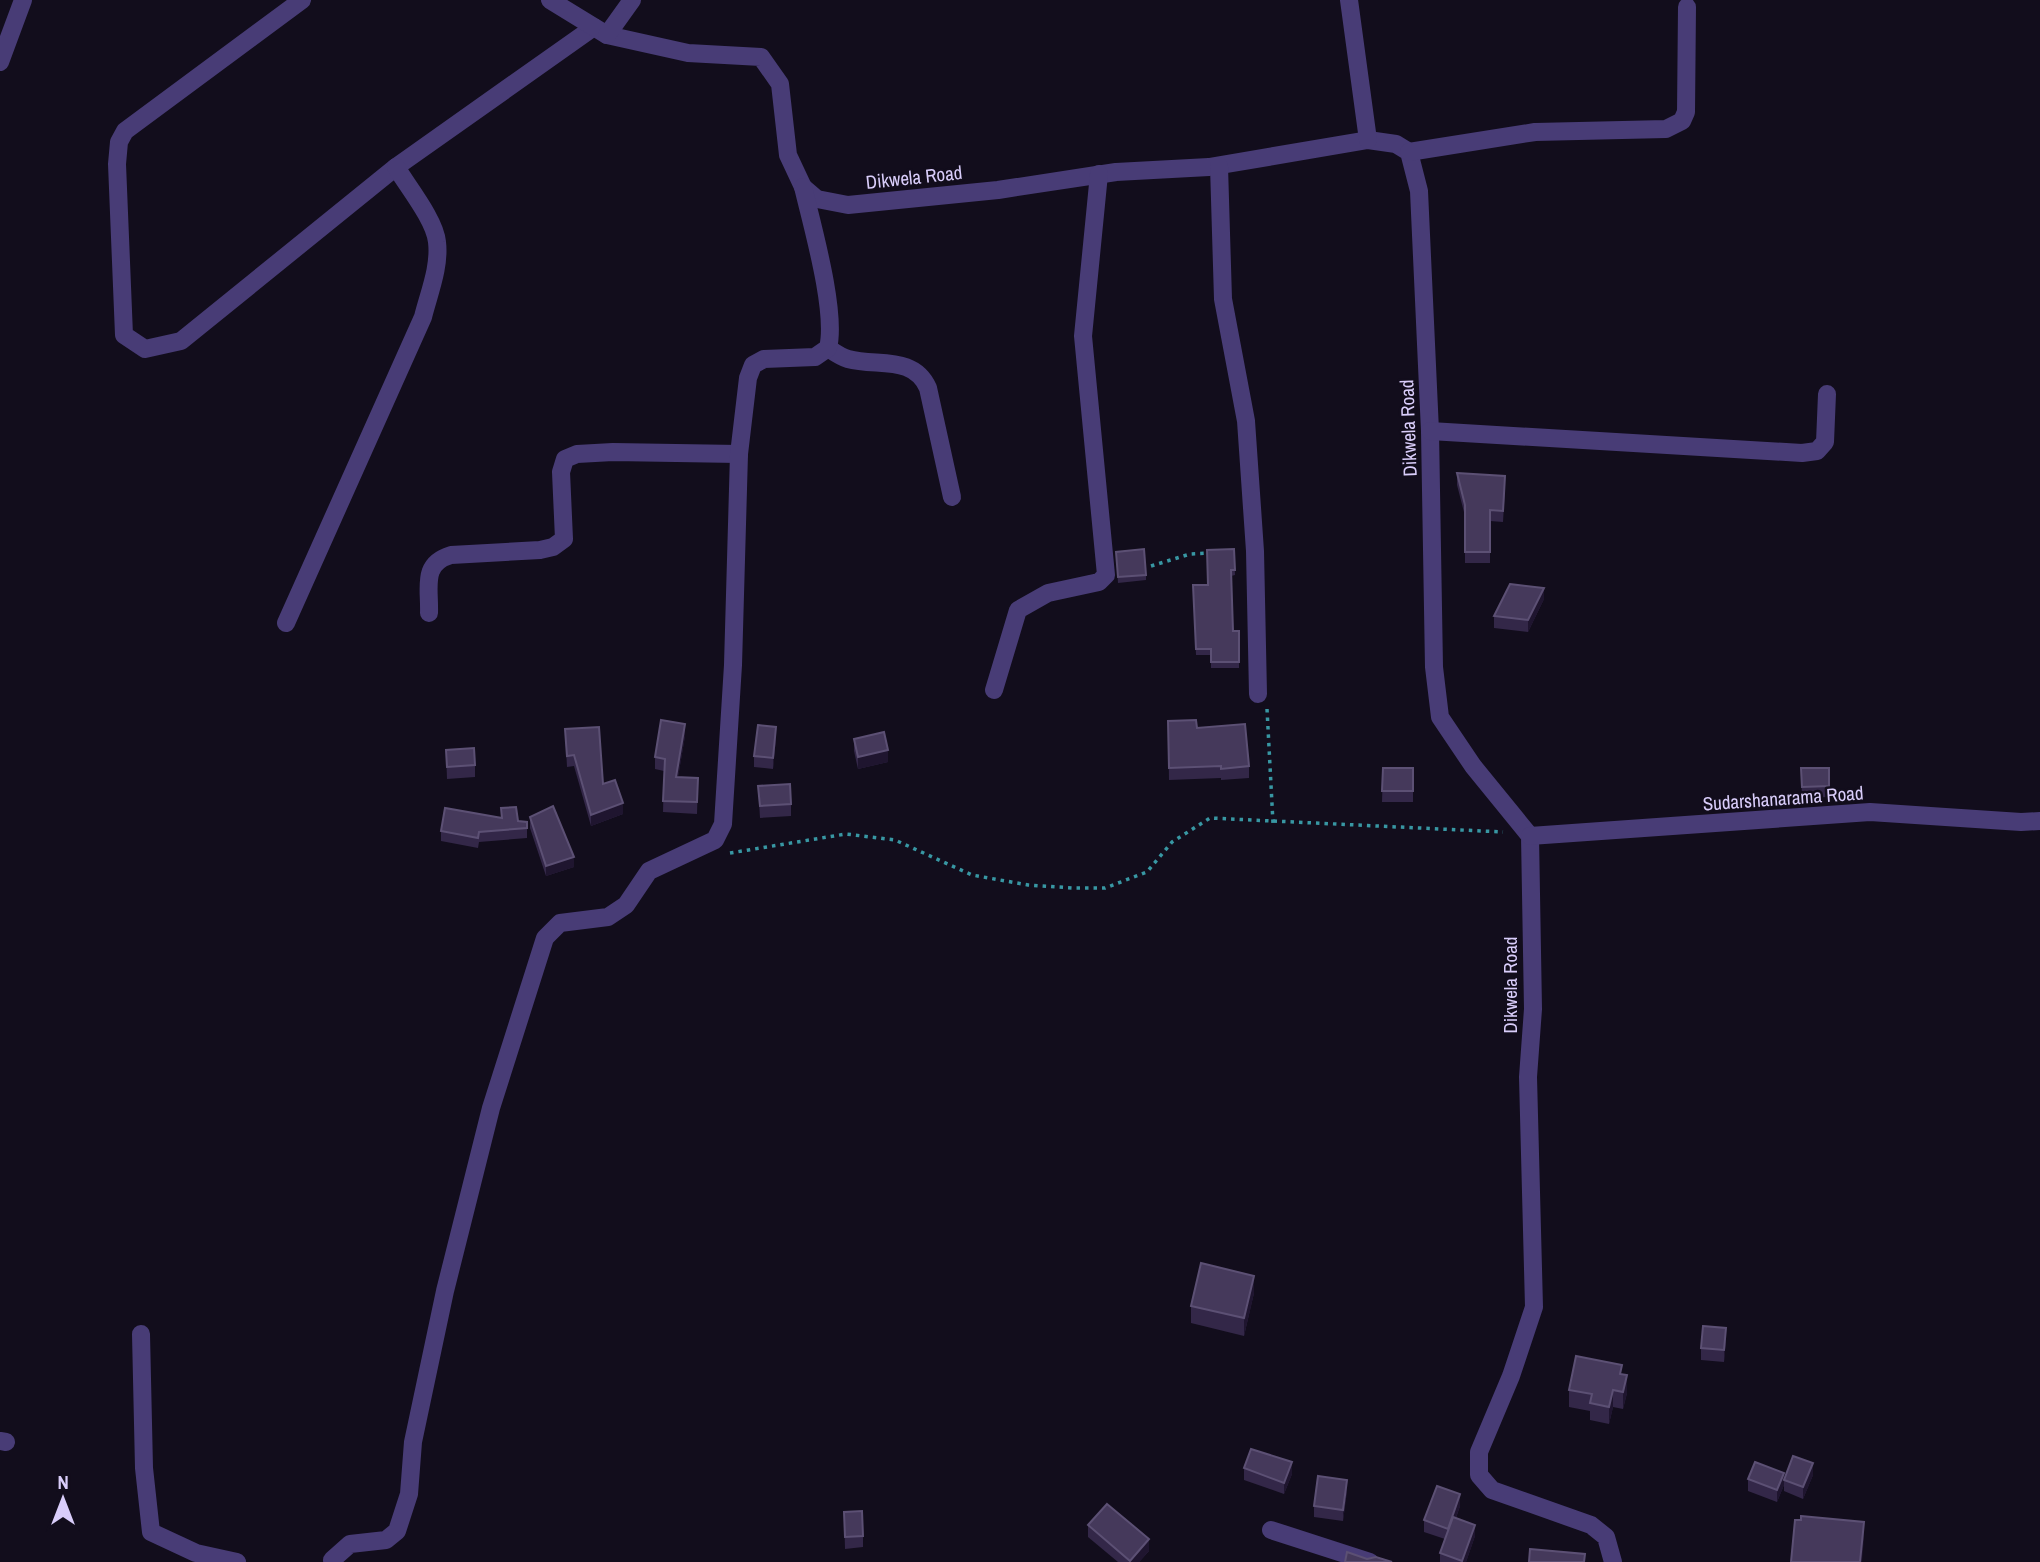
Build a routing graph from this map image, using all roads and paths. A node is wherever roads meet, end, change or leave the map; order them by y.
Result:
1 (23, 0) edge
2 (302, 0) edge
3 (550, 0) edge
4 (632, 0) edge
5 (1349, 0) edge
6 (1687, 7) dead end
7 (601, 31) junction
8 (0, 62) edge
9 (1368, 140) junction
10 (1409, 152) junction
11 (1219, 166) junction
12 (396, 167) junction
13 (1099, 174) junction
14 (803, 187) junction
15 (828, 348) junction
16 (1826, 394) dead end
17 (1430, 431) junction
18 (739, 454) junction
19 (952, 497) dead end
20 (1216, 552) edge
21 (1151, 566) dead end
22 (429, 613) dead end
23 (286, 623) dead end
24 (994, 690) dead end
25 (1258, 694) joint
26 (2040, 821) edge
27 (1273, 823) junction
28 (1530, 836) junction
29 (720, 857) dead end
30 (141, 1334) dead end
31 (1271, 1530) dead end
32 (237, 1562) edge
33 (334, 1562) edge
34 (1370, 1562) edge
35 (1613, 1562) edge

1 - 8 street
2 - 12 street
3 - 7 street
4 - 7 street
5 - 9 street
6 - 10 street
7 - 12 street
7 - 14 street
9 - 10 street, Dikwela Road
9 - 11 street, Dikwela Road
10 - 17 street, Dikwela Road
11 - 13 street, Dikwela Road
11 - 25 street
12 - 23 street
13 - 14 street, Dikwela Road
13 - 24 street
14 - 15 street
15 - 18 street
15 - 19 street
16 - 17 street
17 - 28 street, Dikwela Road
18 - 22 street
18 - 33 street
20 - 21 path
25 - 27 path
26 - 28 street, Sudarshanarama Road
27 - 28 path
27 - 29 path
28 - 35 street, Dikwela Road
30 - 32 street
31 - 34 street

